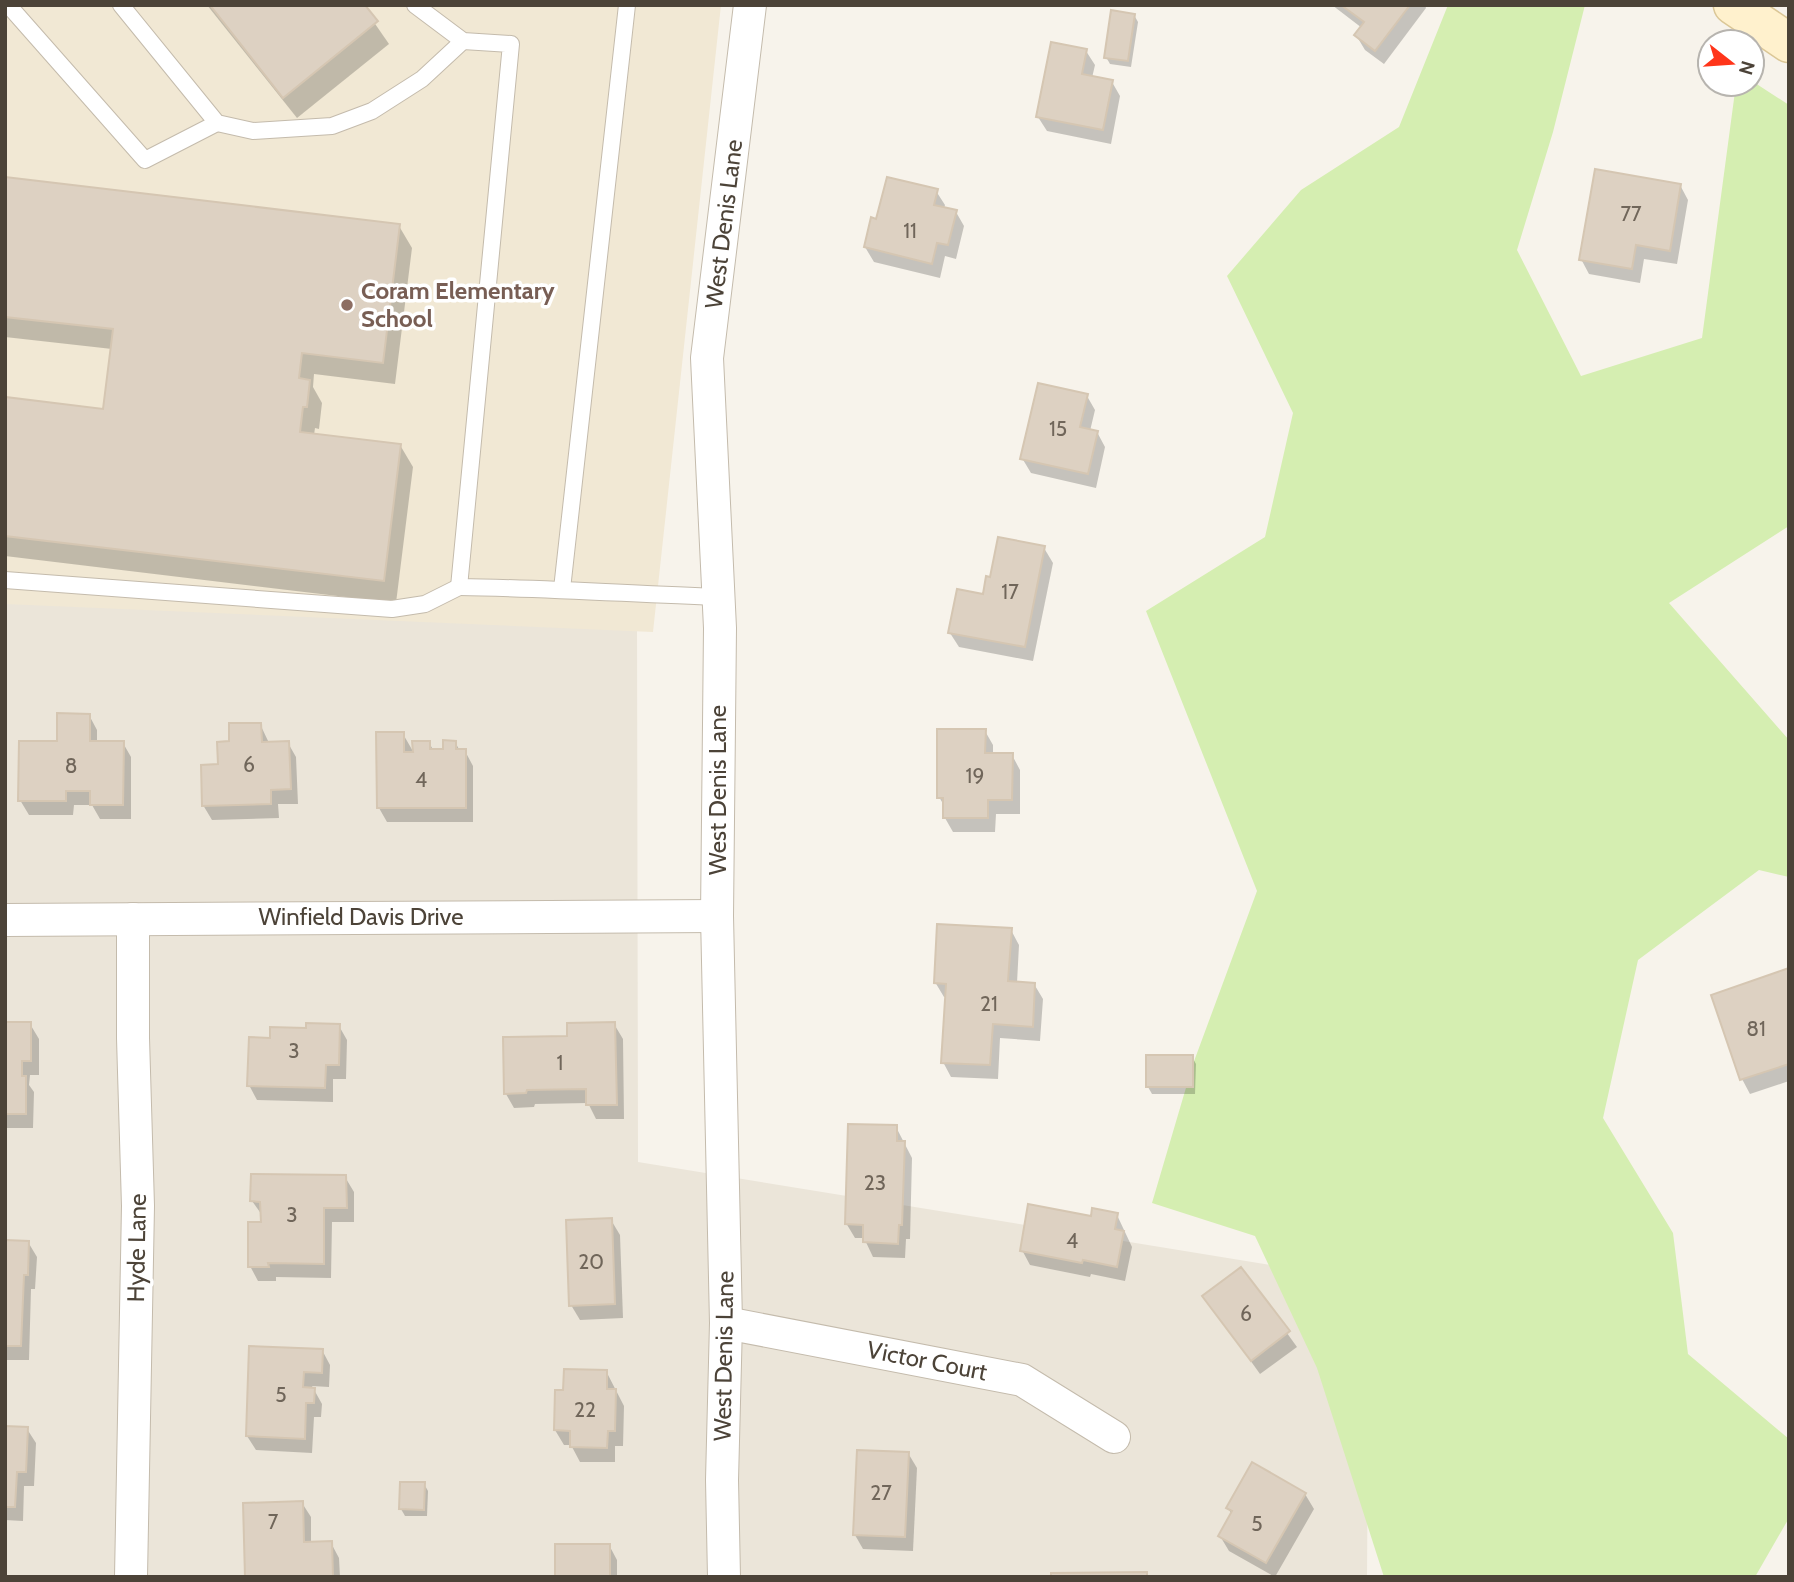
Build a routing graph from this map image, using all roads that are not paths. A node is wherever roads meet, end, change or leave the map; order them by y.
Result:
1 (12, 5) edge
2 (121, 5) edge
3 (415, 5) edge
4 (627, 5) edge
5 (750, 5) edge
6 (1733, 5) edge
7 (463, 41) junction
8 (1789, 43) edge
9 (217, 123) junction
10 (5, 580) edge
11 (459, 587) junction
12 (562, 589) junction
13 (718, 597) junction
14 (717, 916) junction
15 (133, 919) junction
16 (5, 920) edge
17 (726, 1322) junction
18 (1114, 1437) dead end
19 (131, 1577) edge
20 (724, 1577) edge

1 - 9 lane
2 - 9 lane
3 - 7 lane
4 - 12 lane
5 - 13 street, West Denis Lane
6 - 8 main road
7 - 9 lane
7 - 11 lane
10 - 11 lane
11 - 12 lane
12 - 13 lane
13 - 14 street, West Denis Lane
14 - 15 street, Winfield Davis Drive
14 - 17 street, West Denis Lane
15 - 16 street, Winfield Davis Drive
15 - 19 street, Hyde Lane
17 - 18 street, Victor Court
17 - 20 street, West Denis Lane

